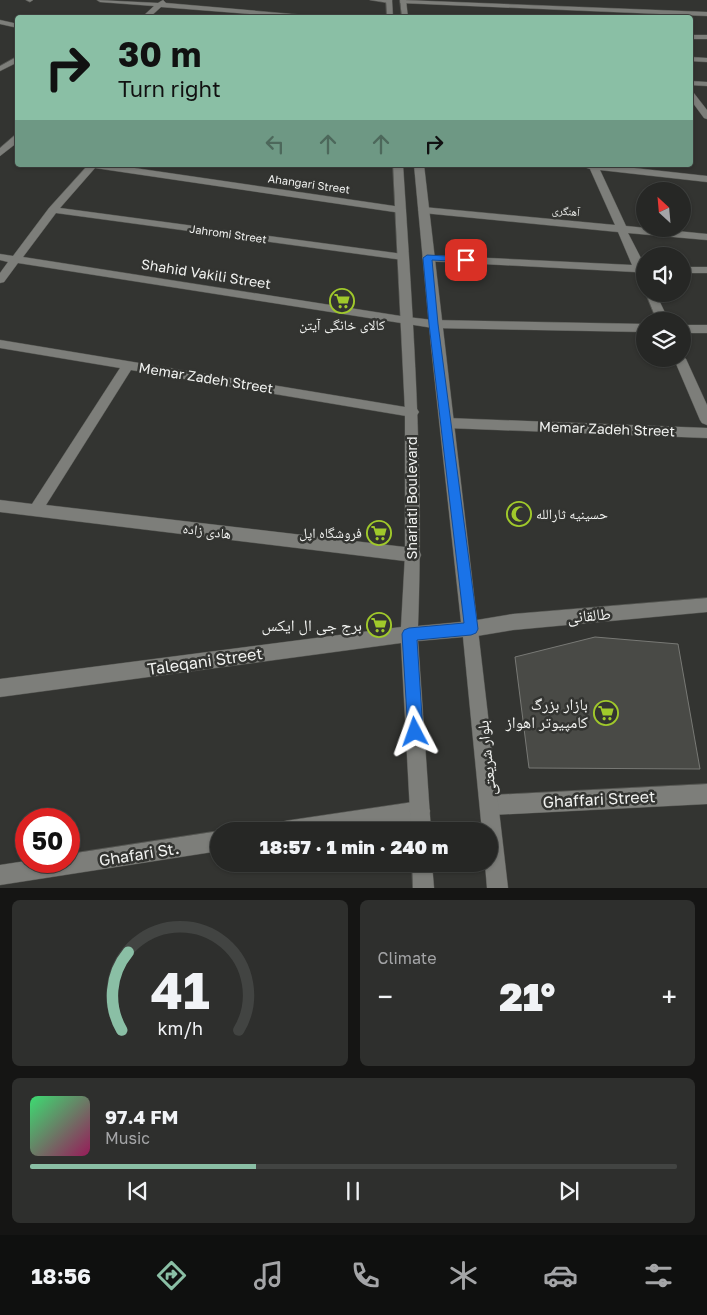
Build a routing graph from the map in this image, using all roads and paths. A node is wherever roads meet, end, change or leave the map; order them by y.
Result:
1 (100, 0) edge
2 (237, 0) edge
3 (373, 0) edge
4 (389, 1) edge
5 (403, 1) edge
6 (163, 2) edge
7 (537, 3) edge
8 (630, 8) junction
9 (228, 10) junction
10 (707, 14) edge
11 (148, 15) edge
12 (224, 15) edge
13 (295, 15) edge
14 (390, 15) edge
15 (405, 15) edge
16 (635, 15) edge
17 (0, 22) edge
18 (15, 25) edge
19 (693, 37) edge
20 (707, 37) edge
21 (693, 59) edge
22 (15, 60) edge
23 (707, 60) edge
24 (0, 69) edge
25 (693, 83) edge
26 (707, 84) edge
27 (693, 98) edge
28 (707, 116) edge
29 (15, 139) edge
30 (2, 148) edge
31 (15, 149) edge
32 (92, 167) edge
33 (108, 167) edge
34 (398, 167) edge
35 (419, 167) edge
36 (594, 167) edge
37 (603, 167) edge
38 (707, 179) edge
39 (53, 210) junction
40 (401, 210) junction
41 (423, 210) junction
42 (622, 229) junction
43 (707, 237) edge
44 (0, 257) edge
45 (404, 257) junction
46 (636, 257) edge
47 (427, 258) junction
48 (15, 260) junction
49 (636, 269) edge
50 (691, 270) edge
51 (707, 270) edge
52 (0, 280) edge
53 (407, 321) junction
54 (434, 324) junction
55 (636, 328) edge
56 (691, 329) edge
57 (707, 329) edge
58 (0, 344) edge
59 (128, 365) junction
60 (684, 367) edge
61 (412, 412) junction
62 (707, 420) edge
63 (447, 423) junction
64 (707, 433) edge
65 (0, 506) edge
66 (35, 510) junction
67 (413, 555) junction
68 (707, 605) edge
69 (471, 629) junction
70 (409, 634) junction
71 (0, 688) edge
72 (707, 794) edge
73 (491, 805) junction
74 (420, 811) junction
75 (346, 822) edge
76 (421, 822) edge
77 (210, 842) edge
78 (423, 872) edge
79 (0, 875) edge
80 (424, 888) edge
81 (498, 888) edge

1 - 6 street
2 - 9 street
3 - 4 street
4 - 14 street
5 - 7 street
5 - 15 street
6 - 9 street
6 - 11 street
7 - 8 street
8 - 10 street
8 - 16 street
9 - 12 street
9 - 13 street
17 - 18 street
19 - 20 street
21 - 23 street
22 - 24 street
25 - 26 street
27 - 28 street
29 - 30 street
30 - 31 street
32 - 39 street
33 - 40 street, Ahangari Street
34 - 40 street, Shariati Boulevard
35 - 41 street
36 - 42 street
37 - 38 street
39 - 45 street, Jahromi Street
39 - 48 street
40 - 45 street, Shariati Boulevard
41 - 42 street, آهنگری
41 - 47 street
42 - 43 street, آهنگری
42 - 46 street
44 - 48 street, Shahid Vakili Street
45 - 53 street, Shariati Boulevard
47 - 49 street
47 - 54 street
48 - 52 street
48 - 53 street, Shahid Vakili Street
50 - 51 street
53 - 54 street
53 - 61 street, Shariati Boulevard
54 - 55 street
54 - 63 street
56 - 57 street
58 - 59 street, Memar Zadeh Street
59 - 61 street, Memar Zadeh Street
59 - 66 street
60 - 62 street
61 - 67 street, Shariati Boulevard
63 - 64 street, Memar Zadeh Street
63 - 69 street
65 - 66 street, هادی زاده
66 - 67 street, هادی زاده
67 - 70 street, Shariati Boulevard
68 - 69 street, طالقانی
69 - 70 street, طالقانی
69 - 73 street, بلوار شریعتی
70 - 71 street, Taleqani Street
70 - 74 street, Shariati Boulevard
72 - 73 street, Ghaffari Street
73 - 81 street, بلوار شریعتی
74 - 75 street
74 - 76 street, Shariati Boulevard
77 - 79 street, Ghafari St.
78 - 80 street

